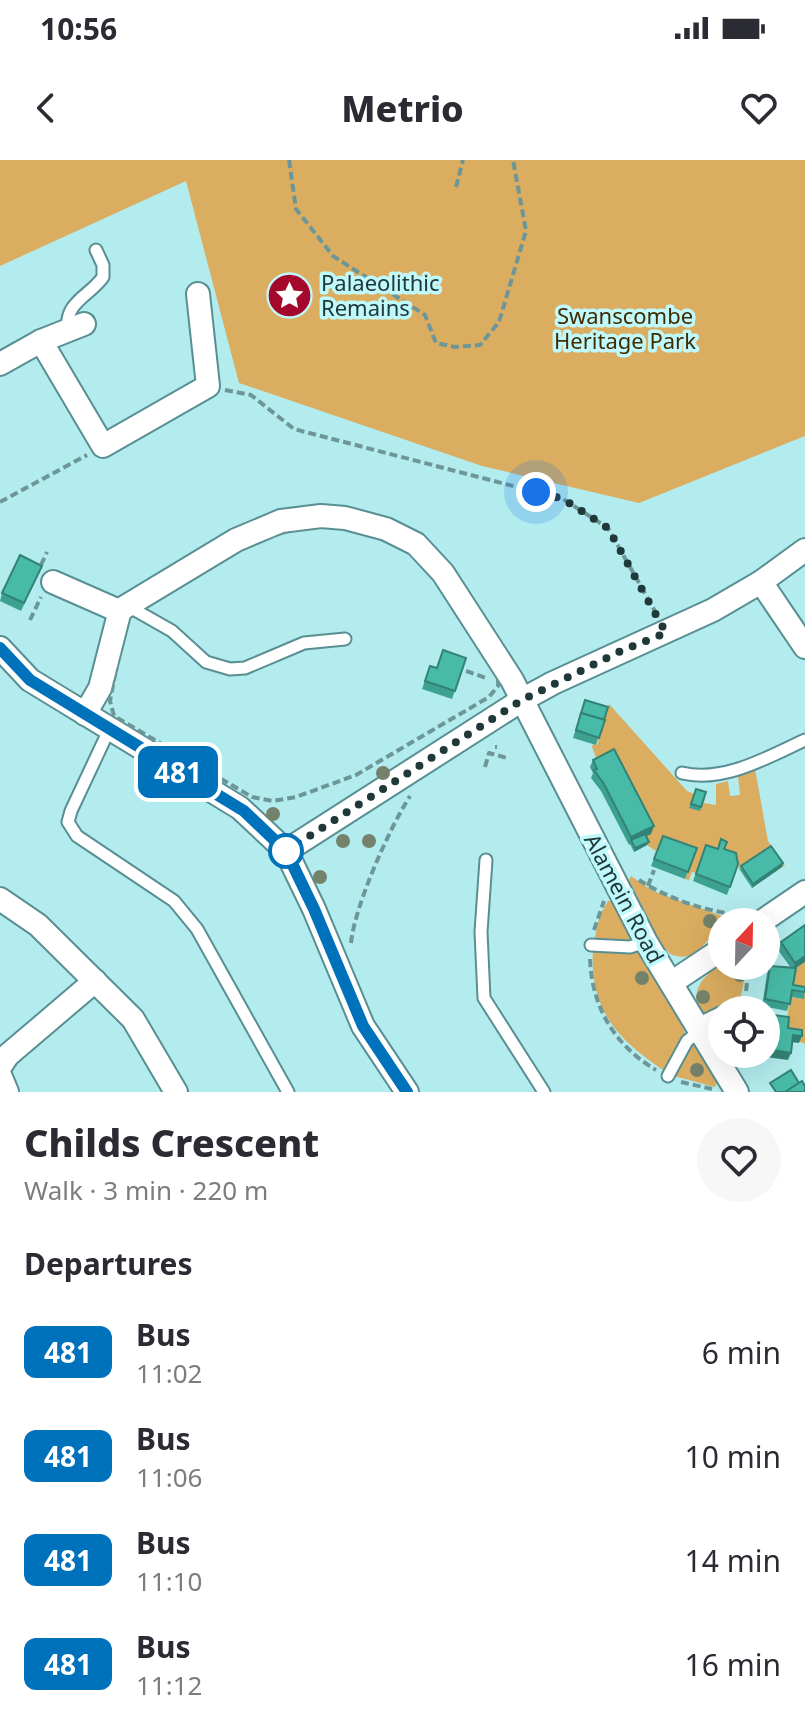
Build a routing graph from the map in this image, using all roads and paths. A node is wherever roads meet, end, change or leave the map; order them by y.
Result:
1 (289, 160) edge
2 (463, 160) edge
3 (513, 160) edge
4 (456, 187) dead end
5 (96, 250) dead end
6 (198, 294) dead end
7 (76, 327) joint
8 (41, 341) junction
9 (0, 364) edge
10 (208, 386) junction
11 (103, 446) junction
12 (0, 502) edge
13 (805, 550) edge
14 (47, 552) dead end
15 (46, 571) joint
16 (761, 582) junction
17 (122, 608) junction
18 (666, 633) junction
19 (345, 639) dead end
20 (805, 647) edge
21 (0, 648) edge
22 (466, 671) edge
23 (498, 675) dead end
24 (522, 700) junction
25 (85, 714) junction
26 (109, 730) junction
27 (500, 736) dead end
28 (805, 740) edge
29 (494, 754) junction
30 (507, 758) dead end
31 (485, 767) dead end
32 (682, 773) dead end
33 (416, 790) dead end
34 (286, 851) junction
35 (486, 860) dead end
36 (654, 870) edge
37 (635, 877) dead end
38 (648, 886) junction
39 (805, 892) edge
40 (611, 895) dead end
41 (0, 899) edge
42 (710, 908) edge
43 (775, 908) edge
44 (646, 942) junction
45 (591, 945) junction
46 (351, 950) dead end
47 (708, 958) edge
48 (95, 981) junction
49 (671, 983) junction
50 (708, 1021) edge
51 (696, 1028) junction
52 (0, 1067) edge
53 (0, 1075) edge
54 (668, 1076) junction
55 (729, 1089) edge
56 (7, 1092) edge
57 (176, 1092) edge
58 (288, 1092) edge
59 (407, 1092) edge
60 (544, 1092) edge

1 - 3 path
2 - 4 path
5 - 7 lane
6 - 10 street
7 - 8 street
8 - 9 street
8 - 11 street
10 - 11 street
10 - 18 path
11 - 12 path
13 - 16 street
14 - 15 path
15 - 17 street
16 - 18 street
16 - 20 street
17 - 19 lane
17 - 24 street, Alamein Road
17 - 25 street
18 - 24 street
21 - 25 street
22 - 23 path
24 - 34 street
24 - 44 street, Alamein Road
25 - 26 street
26 - 34 street
26 - 58 lane
27 - 29 path
28 - 32 lane
29 - 30 path
29 - 31 path
33 - 46 path
34 - 59 street
35 - 60 lane
36 - 38 path
37 - 38 path
38 - 42 path
39 - 43 street
40 - 45 path
41 - 48 street
44 - 45 lane
44 - 49 street, Alamein Road
45 - 54 path
47 - 49 street
48 - 52 street
48 - 57 street
49 - 51 street, Alamein Road
50 - 51 lane
51 - 54 lane
51 - 55 street, Alamein Road
53 - 56 street
54 - 55 path

